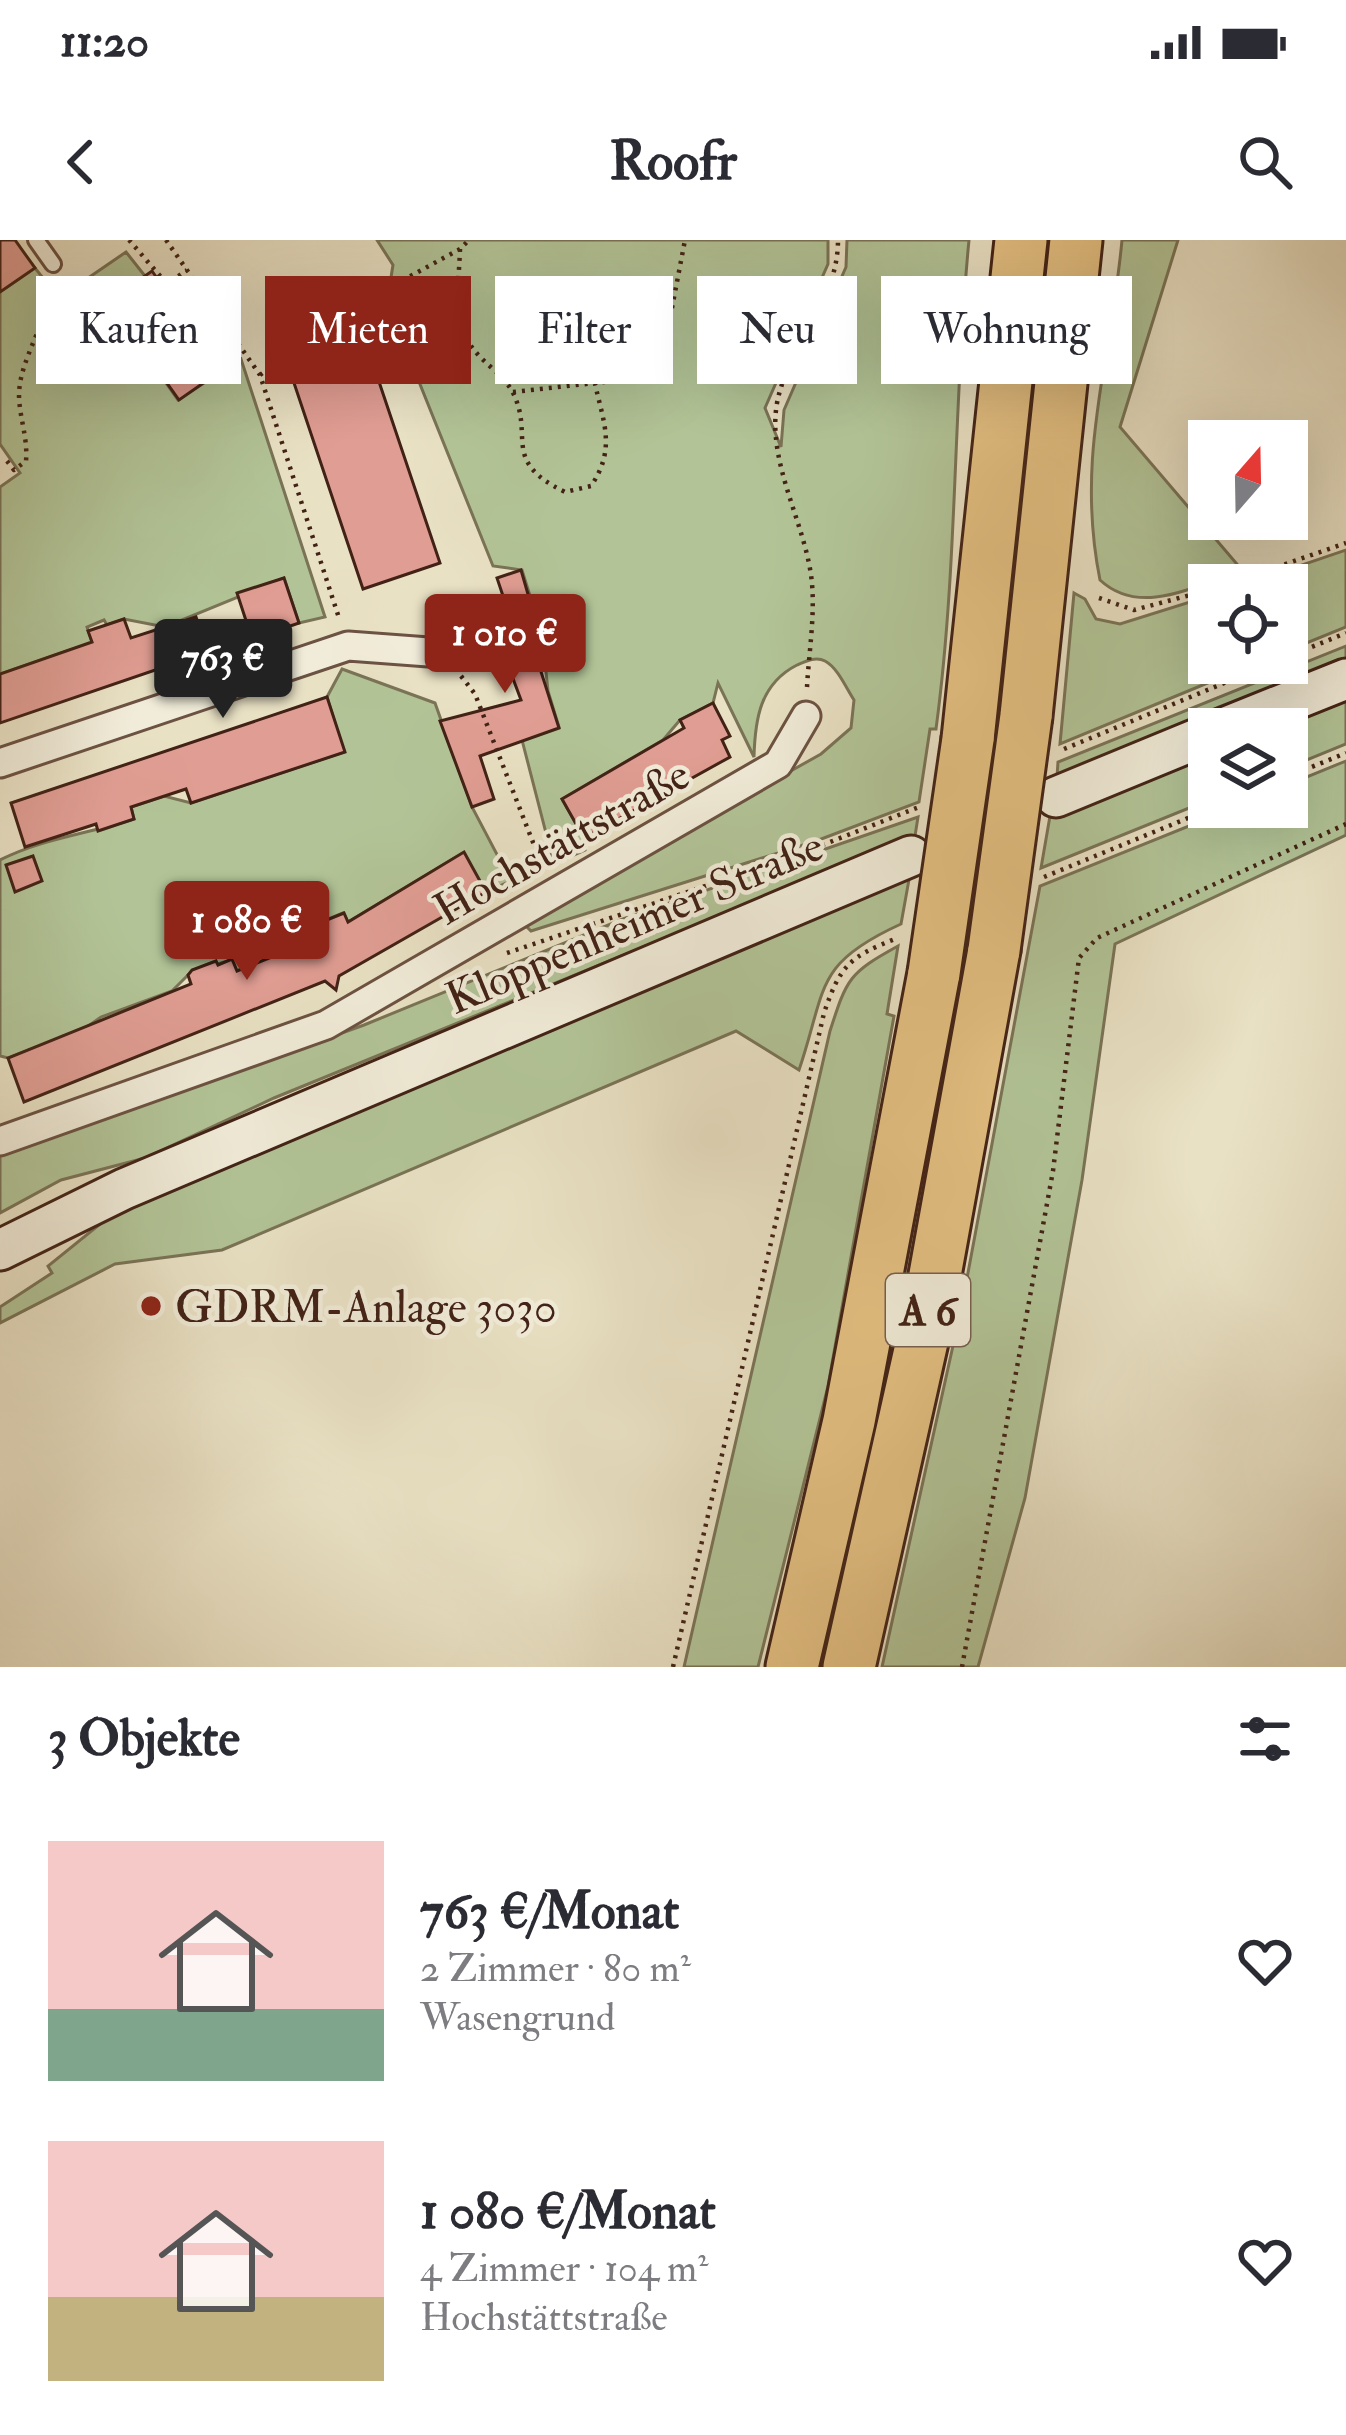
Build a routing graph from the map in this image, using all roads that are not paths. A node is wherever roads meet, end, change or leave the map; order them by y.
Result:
1 (36, 240) edge
2 (1021, 240) edge
3 (1076, 240) edge
4 (52, 264) road end
5 (442, 653) road end
6 (1346, 679) edge
7 (1274, 708) edge
8 (806, 716) road end
9 (1188, 743) edge
10 (0, 763) edge
11 (1055, 797) dead end
12 (911, 856) dead end
13 (0, 1141) edge
14 (0, 1250) edge
15 (792, 1667) edge
16 (849, 1667) edge

1 - 4 lane
2 - 15 highway, A 6, bridge
3 - 16 highway, A 6, bridge
5 - 10 street
6 - 7 main road
8 - 13 street, Hochstättstraße
9 - 11 main road
12 - 14 main road, Kloppenheimer Straße

